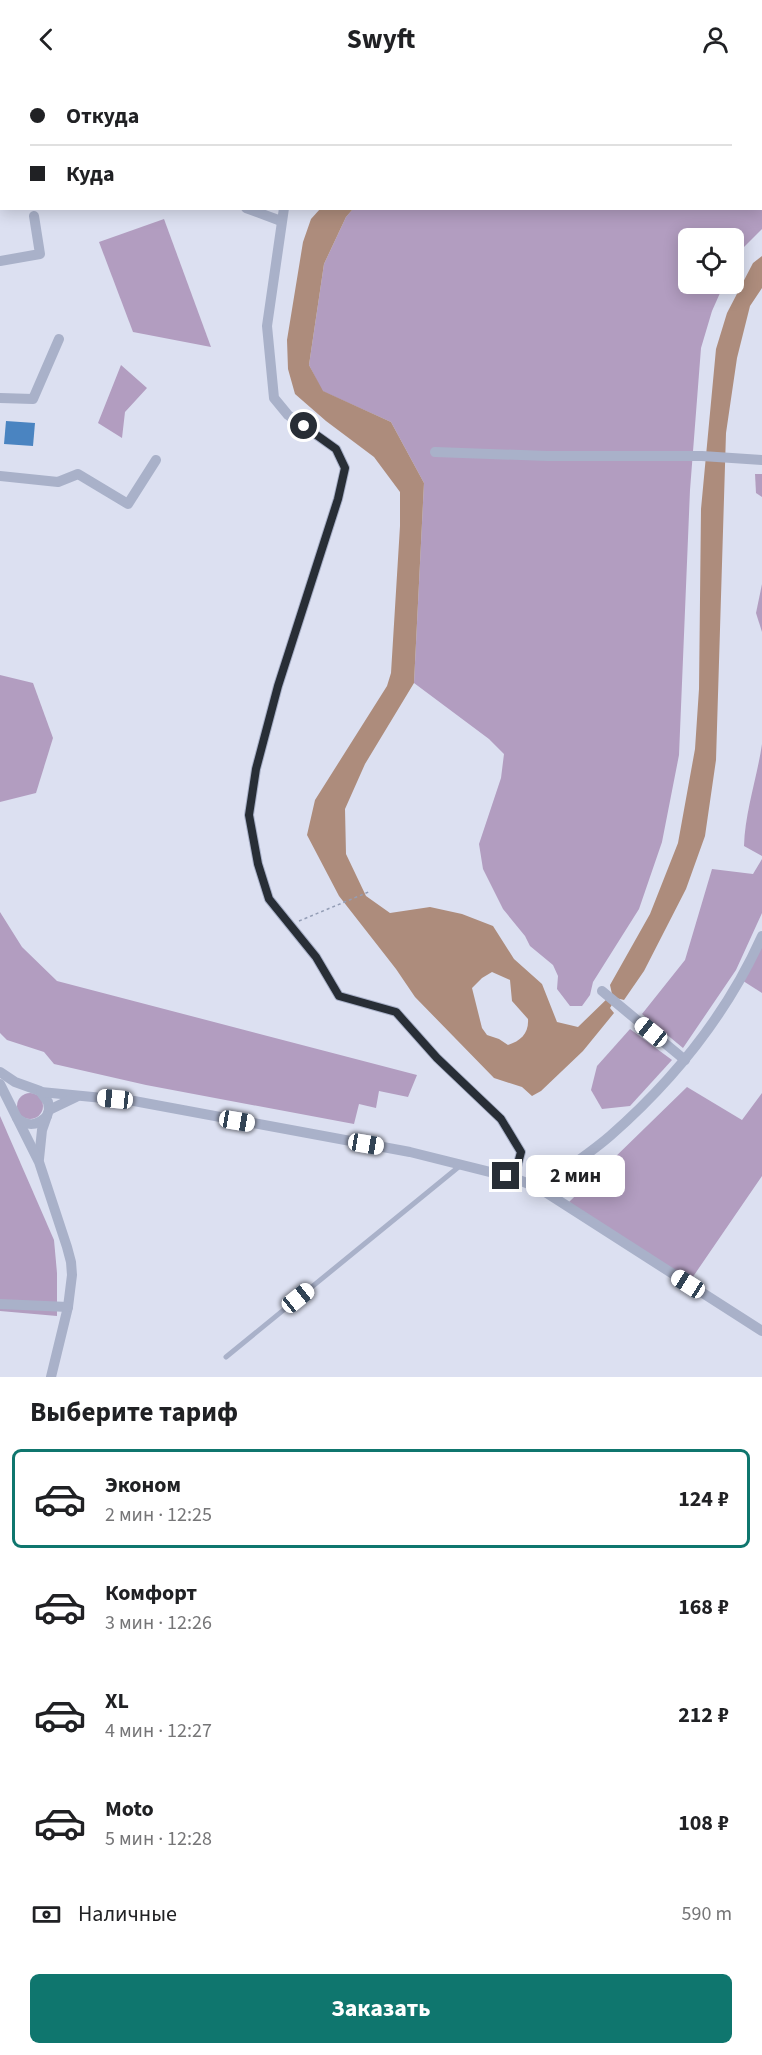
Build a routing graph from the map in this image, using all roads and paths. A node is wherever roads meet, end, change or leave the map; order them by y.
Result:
1 (251, 210) edge
2 (284, 210) edge
3 (34, 216) dead end
4 (281, 221) junction
5 (0, 261) edge
6 (59, 339) dead end
7 (0, 398) edge
8 (435, 452) dead end
9 (156, 460) dead end
10 (762, 460) edge
11 (0, 476) edge
12 (371, 891) dead end
13 (290, 925) junction
14 (762, 936) edge
15 (602, 991) dead end
16 (686, 1060) junction
17 (0, 1072) edge
18 (0, 1084) edge
19 (27, 1087) junction
20 (41, 1092) junction
21 (79, 1095) junction
22 (12, 1106) junction
23 (48, 1113) junction
24 (17, 1118) junction
25 (39, 1162) junction
26 (462, 1164) junction
27 (514, 1178) junction
28 (539, 1188) junction
29 (0, 1304) edge
30 (68, 1306) junction
31 (762, 1331) edge
32 (226, 1357) dead end
33 (51, 1377) edge

1 - 4 street
2 - 4 street
3 - 5 street
4 - 13 street
6 - 7 street
8 - 10 street
9 - 11 street
12 - 13 path
13 - 27 street
14 - 16 street
15 - 16 street
16 - 28 street
17 - 19 street
18 - 22 street
19 - 20 street
19 - 22 street
20 - 21 street
20 - 23 street
21 - 23 street
21 - 26 street
22 - 24 street
23 - 24 street
23 - 25 street
24 - 25 street
25 - 30 street
26 - 27 street
26 - 32 lane
27 - 28 street
28 - 31 street
29 - 30 street
30 - 33 street

